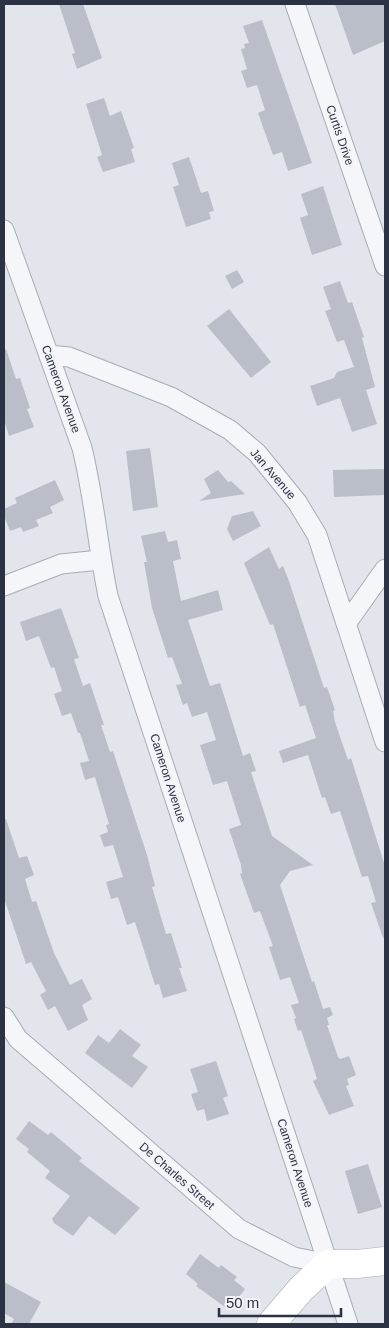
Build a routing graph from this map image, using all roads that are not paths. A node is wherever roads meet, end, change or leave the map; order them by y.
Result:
1 (295, 4) edge
2 (5, 238) edge
3 (385, 266) edge
4 (48, 355) junction
5 (100, 560) junction
6 (385, 569) edge
7 (4, 586) edge
8 (346, 624) junction
9 (385, 742) edge
10 (4, 1017) edge
11 (11, 1041) edge
12 (385, 1260) edge
13 (328, 1264) junction
14 (271, 1324) edge
15 (348, 1324) edge

1 - 3 street, Curtis Drive
2 - 4 street, Cameron Avenue
4 - 5 street, Cameron Avenue
4 - 8 street, Jan Avenue
5 - 7 street
5 - 13 street, Cameron Avenue
6 - 8 street
8 - 9 street, Jan Avenue
10 - 11 street, De Charles Street
11 - 13 street, De Charles Street
12 - 13 street, De Charles Street
13 - 14 street
13 - 15 street, Cameron Avenue

